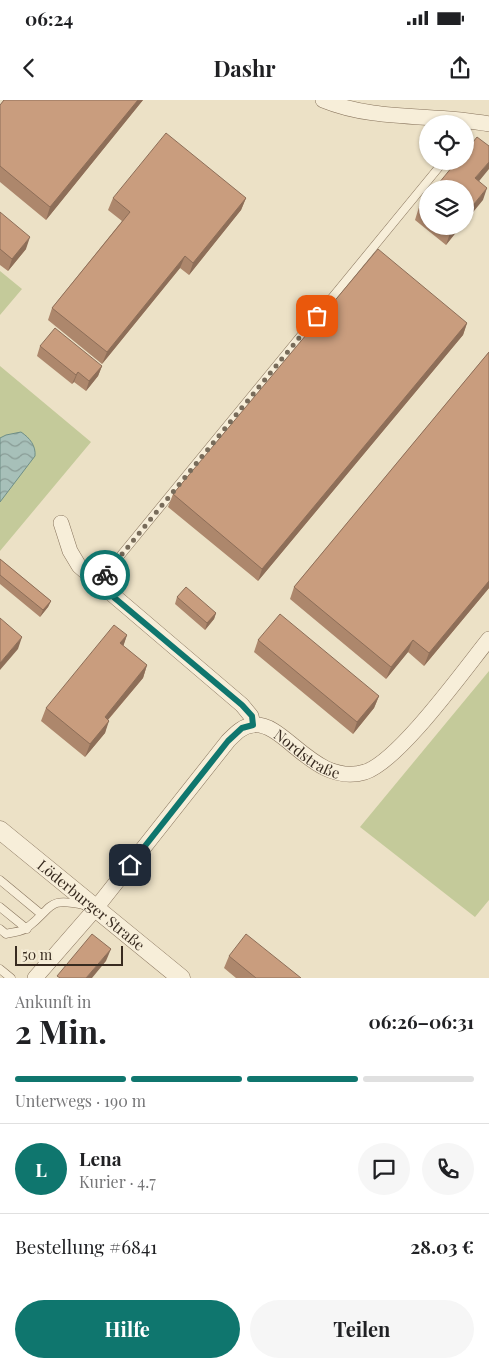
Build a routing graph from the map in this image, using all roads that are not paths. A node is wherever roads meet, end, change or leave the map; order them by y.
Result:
1 (323, 100) edge
2 (419, 117) edge
3 (474, 121) edge
4 (489, 124) edge
5 (437, 170) edge
6 (61, 523) dead end
7 (98, 584) junction
8 (489, 639) edge
9 (253, 725) junction
10 (0, 830) edge
11 (0, 880) edge
12 (0, 907) edge
13 (96, 908) junction
14 (41, 914) junction
15 (0, 929) edge
16 (27, 929) junction
17 (0, 969) edge
18 (11, 978) edge
19 (35, 978) edge
20 (181, 978) edge

1 - 2 street
3 - 4 street
5 - 7 lane
6 - 7 street
7 - 9 street
8 - 9 street, Nordstraße
9 - 13 street
10 - 13 street, Löderburger Straße
11 - 14 lane
12 - 16 lane
13 - 14 lane
13 - 19 street
13 - 20 street, Löderburger Straße
14 - 16 lane
15 - 16 lane
17 - 18 lane

